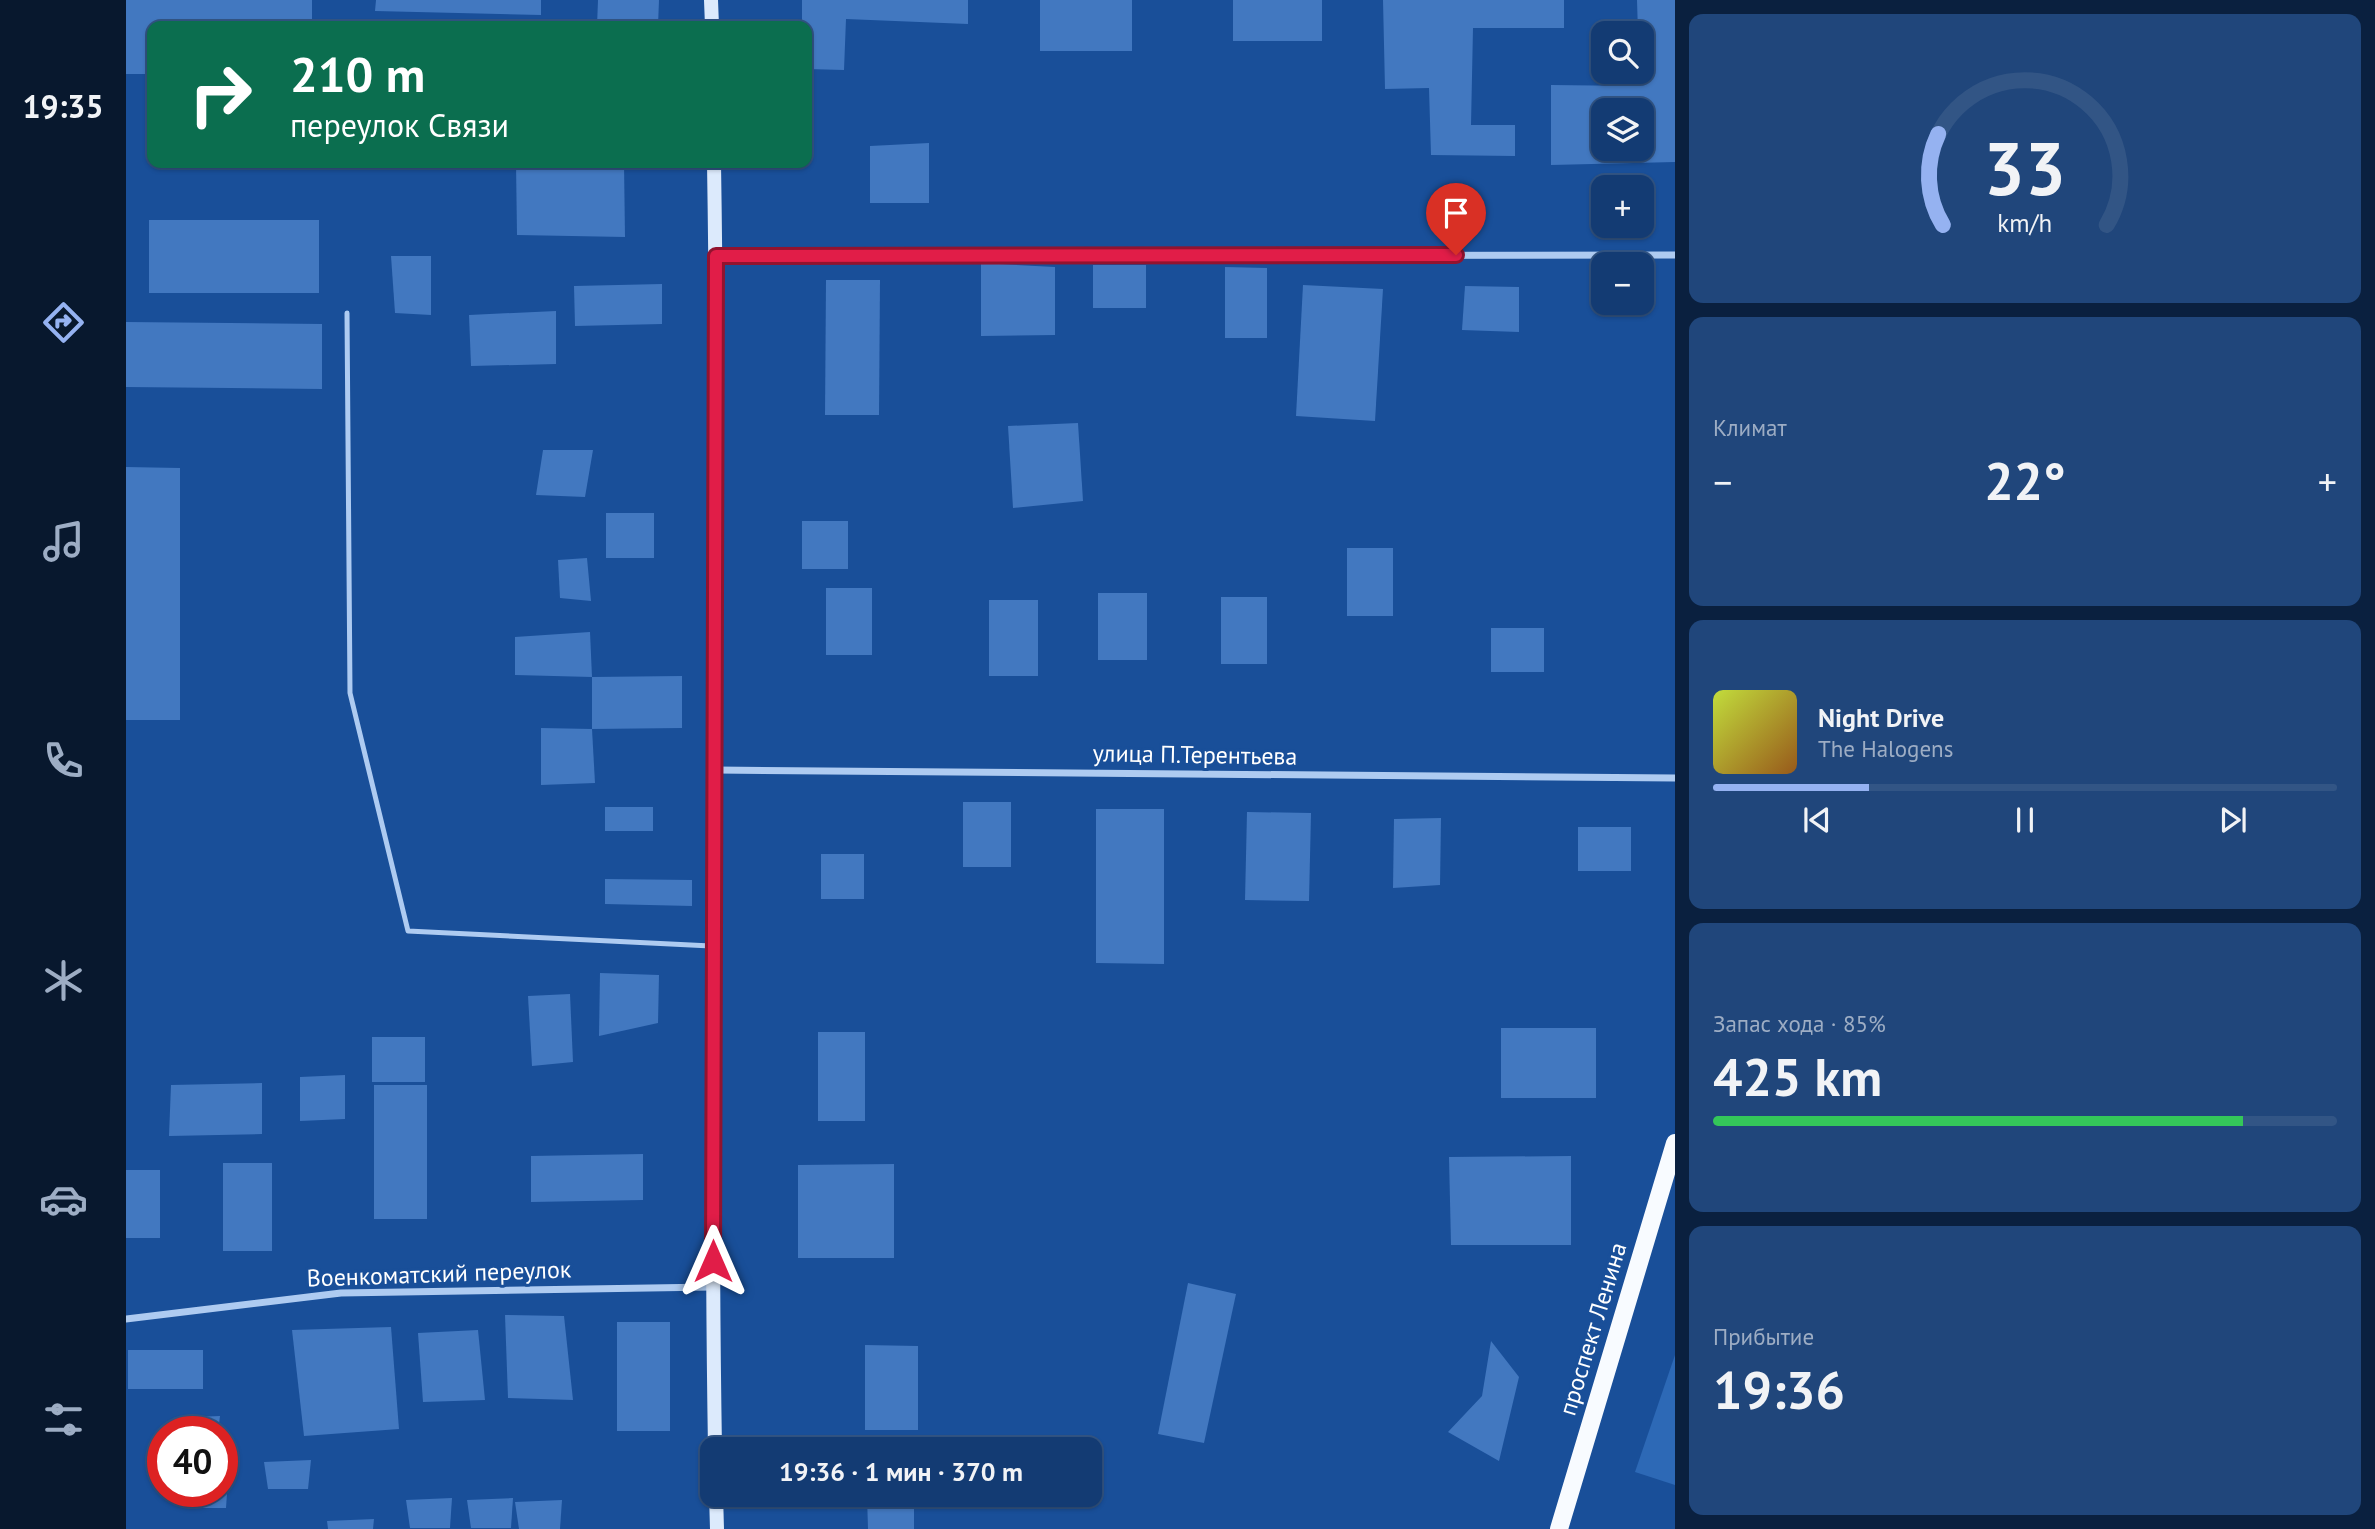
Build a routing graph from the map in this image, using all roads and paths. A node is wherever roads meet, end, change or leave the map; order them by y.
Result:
1 (711, 0) edge
2 (712, 21) edge
3 (714, 168) edge
4 (1675, 255) edge
5 (716, 256) junction
6 (347, 313) dead end
7 (716, 770) junction
8 (1675, 778) edge
9 (715, 946) junction
10 (1675, 1143) edge
11 (712, 1287) junction
12 (126, 1319) edge
13 (715, 1437) edge
14 (716, 1507) edge
15 (717, 1529) edge
16 (1559, 1529) edge

1 - 2 street
3 - 5 street
4 - 5 street
5 - 7 street
6 - 9 lane
7 - 8 street, улица П.Терентьева
7 - 9 street
9 - 11 street
10 - 16 main road, проспект Ленина
11 - 12 street, Военкоматский переулок
11 - 13 street
14 - 15 street

